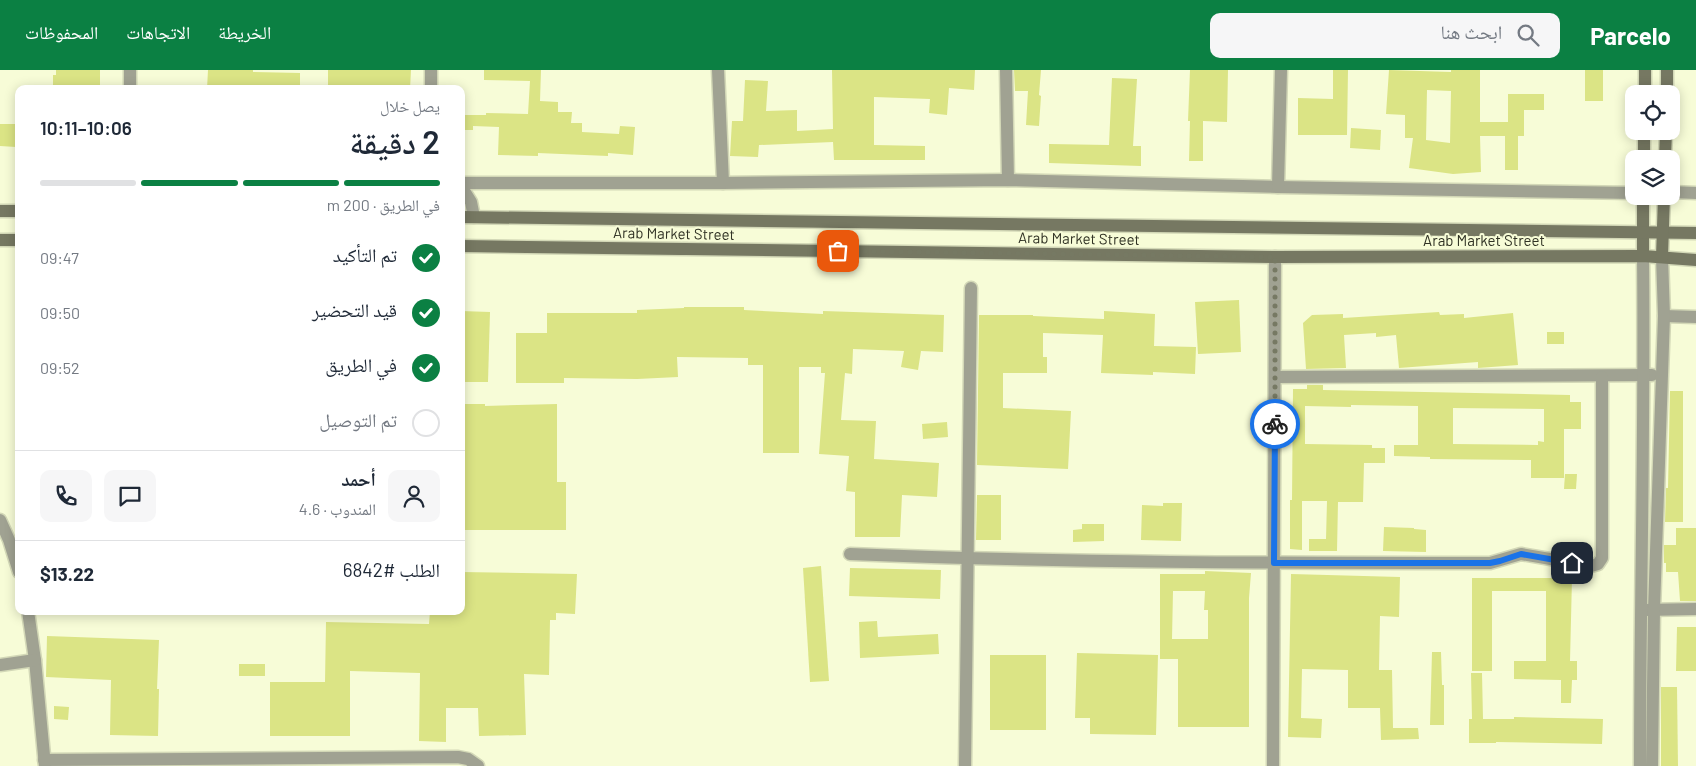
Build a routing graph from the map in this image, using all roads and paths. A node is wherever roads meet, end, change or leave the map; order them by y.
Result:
1 (130, 70) edge
2 (431, 70) edge
3 (718, 70) edge
4 (1006, 70) edge
5 (1281, 70) edge
6 (1645, 70) edge
7 (1667, 70) edge
8 (130, 85) edge
9 (431, 85) edge
10 (1645, 85) edge
11 (1667, 85) edge
12 (1008, 180) junction
13 (723, 183) junction
14 (465, 184) edge
15 (1278, 187) junction
16 (465, 191) edge
17 (1680, 192) edge
18 (1625, 193) edge
19 (1696, 193) edge
20 (1643, 205) edge
21 (1664, 205) edge
22 (0, 211) edge
23 (15, 211) edge
24 (468, 217) edge
25 (1643, 232) junction
26 (1663, 232) junction
27 (1696, 233) edge
28 (0, 240) edge
29 (15, 240) edge
30 (465, 246) edge
31 (1643, 256) junction
32 (1275, 257) junction
33 (1662, 257) junction
34 (1696, 260) edge
35 (971, 288) dead end
36 (1664, 316) junction
37 (1696, 316) edge
38 (1662, 375) junction
39 (1644, 376) junction
40 (1275, 377) junction
41 (1602, 377) junction
42 (0, 520) edge
43 (850, 554) dead end
44 (15, 559) edge
45 (967, 559) junction
46 (1274, 563) junction
47 (1696, 609) edge
48 (1640, 610) junction
49 (1654, 610) junction
50 (29, 615) edge
51 (35, 660) junction
52 (0, 665) edge
53 (44, 763) edge
54 (478, 766) edge
55 (965, 766) edge
56 (1273, 766) edge
57 (1640, 766) edge
58 (1652, 766) edge

1 - 8 street
2 - 9 street
3 - 13 street
4 - 12 street
5 - 15 street
6 - 10 main road
7 - 11 main road
12 - 13 street
12 - 15 street
13 - 14 street
15 - 18 street
16 - 24 street
17 - 19 street
20 - 25 main road
21 - 26 main road
22 - 23 main road
24 - 25 main road
25 - 26 main road
25 - 31 main road
26 - 27 main road
26 - 33 main road
28 - 29 main road
30 - 32 main road, Arab Market Street
31 - 32 main road, Arab Market Street
31 - 33 main road, Arab Market Street
31 - 39 street
32 - 40 street
33 - 34 main road, Arab Market Street
33 - 36 street
35 - 45 street
36 - 37 street
36 - 38 street
38 - 39 street
38 - 49 street
39 - 41 street
39 - 48 street
40 - 41 street
40 - 46 street
41 - 46 street
42 - 44 street
43 - 45 street
45 - 46 street
45 - 55 street
46 - 56 street
47 - 49 street
48 - 49 street
48 - 57 street
49 - 58 street
50 - 51 street
51 - 52 street
51 - 53 street
53 - 54 street

